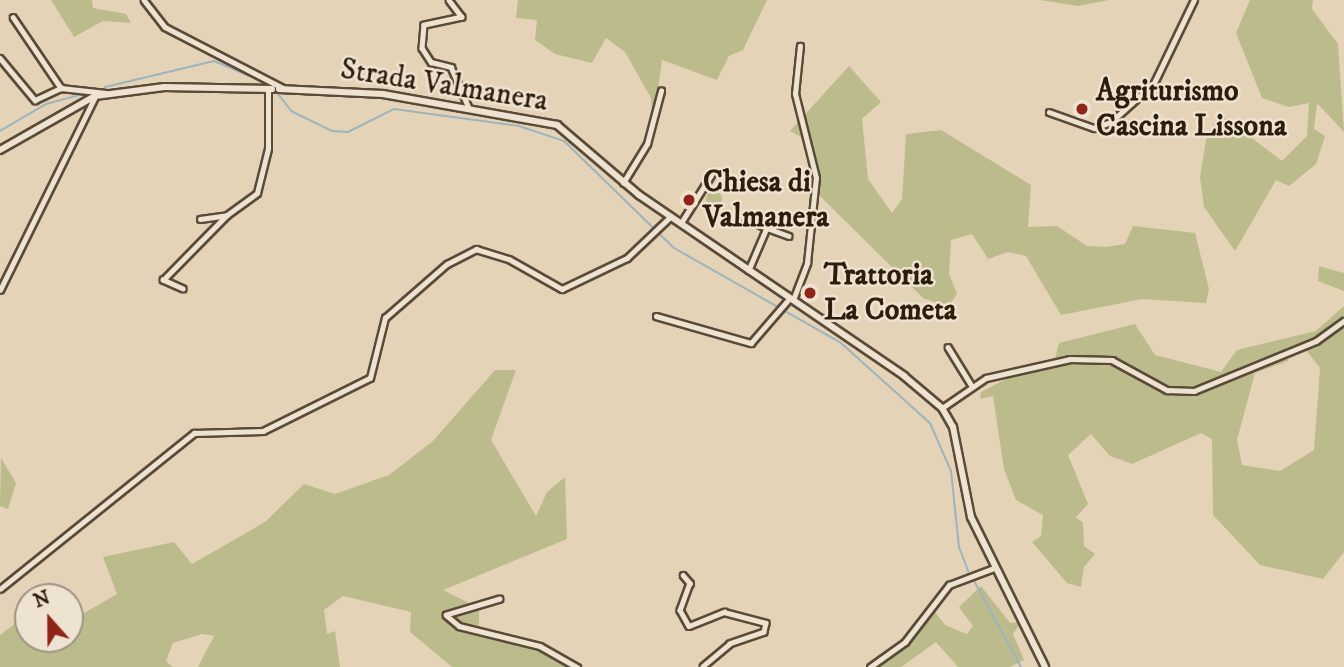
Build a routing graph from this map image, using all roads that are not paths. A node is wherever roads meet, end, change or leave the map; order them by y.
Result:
1 (144, 0) edge
2 (449, 0) edge
3 (1194, 0) edge
4 (13, 17) dead end
5 (800, 46) dead end
6 (0, 58) edge
7 (61, 88) junction
8 (276, 89) junction
9 (661, 91) dead end
10 (107, 94) junction
11 (95, 96) junction
12 (469, 108) junction
13 (1049, 111) dead end
14 (0, 150) edge
15 (713, 172) dead end
16 (623, 183) junction
17 (227, 215) junction
18 (741, 216) dead end
19 (670, 217) junction
20 (200, 219) dead end
21 (680, 224) junction
22 (767, 228) junction
23 (789, 236) dead end
24 (748, 271) junction
25 (183, 289) dead end
26 (0, 290) edge
27 (791, 300) junction
28 (656, 316) dead end
29 (1344, 321) edge
30 (948, 346) dead end
31 (972, 386) junction
32 (942, 408) junction
33 (994, 568) junction
34 (683, 575) dead end
35 (0, 589) edge
36 (500, 599) dead end
37 (577, 667) edge
38 (703, 667) edge
39 (870, 667) edge
40 (1045, 667) edge

1 - 8 street
2 - 12 street
3 - 13 street
4 - 7 street
5 - 27 street
6 - 7 street
7 - 10 street
8 - 10 street, Strada Valmanera
8 - 12 street, Strada Valmanera
8 - 17 street
9 - 16 street
10 - 11 street, Strada Valmanera
11 - 14 street, Strada Valmanera
11 - 26 street
12 - 16 street, Strada Valmanera
15 - 21 street
16 - 19 street, Strada Valmanera
17 - 20 street
17 - 25 street
18 - 22 street
19 - 21 street, Strada Valmanera
19 - 35 street
21 - 24 street, Strada Valmanera
22 - 23 street
22 - 24 street
24 - 27 street, Strada Valmanera
27 - 28 street
27 - 32 street, Strada Valmanera
29 - 31 street
30 - 31 street
31 - 32 street
32 - 33 street
33 - 39 street
33 - 40 street
34 - 38 street
36 - 37 street

